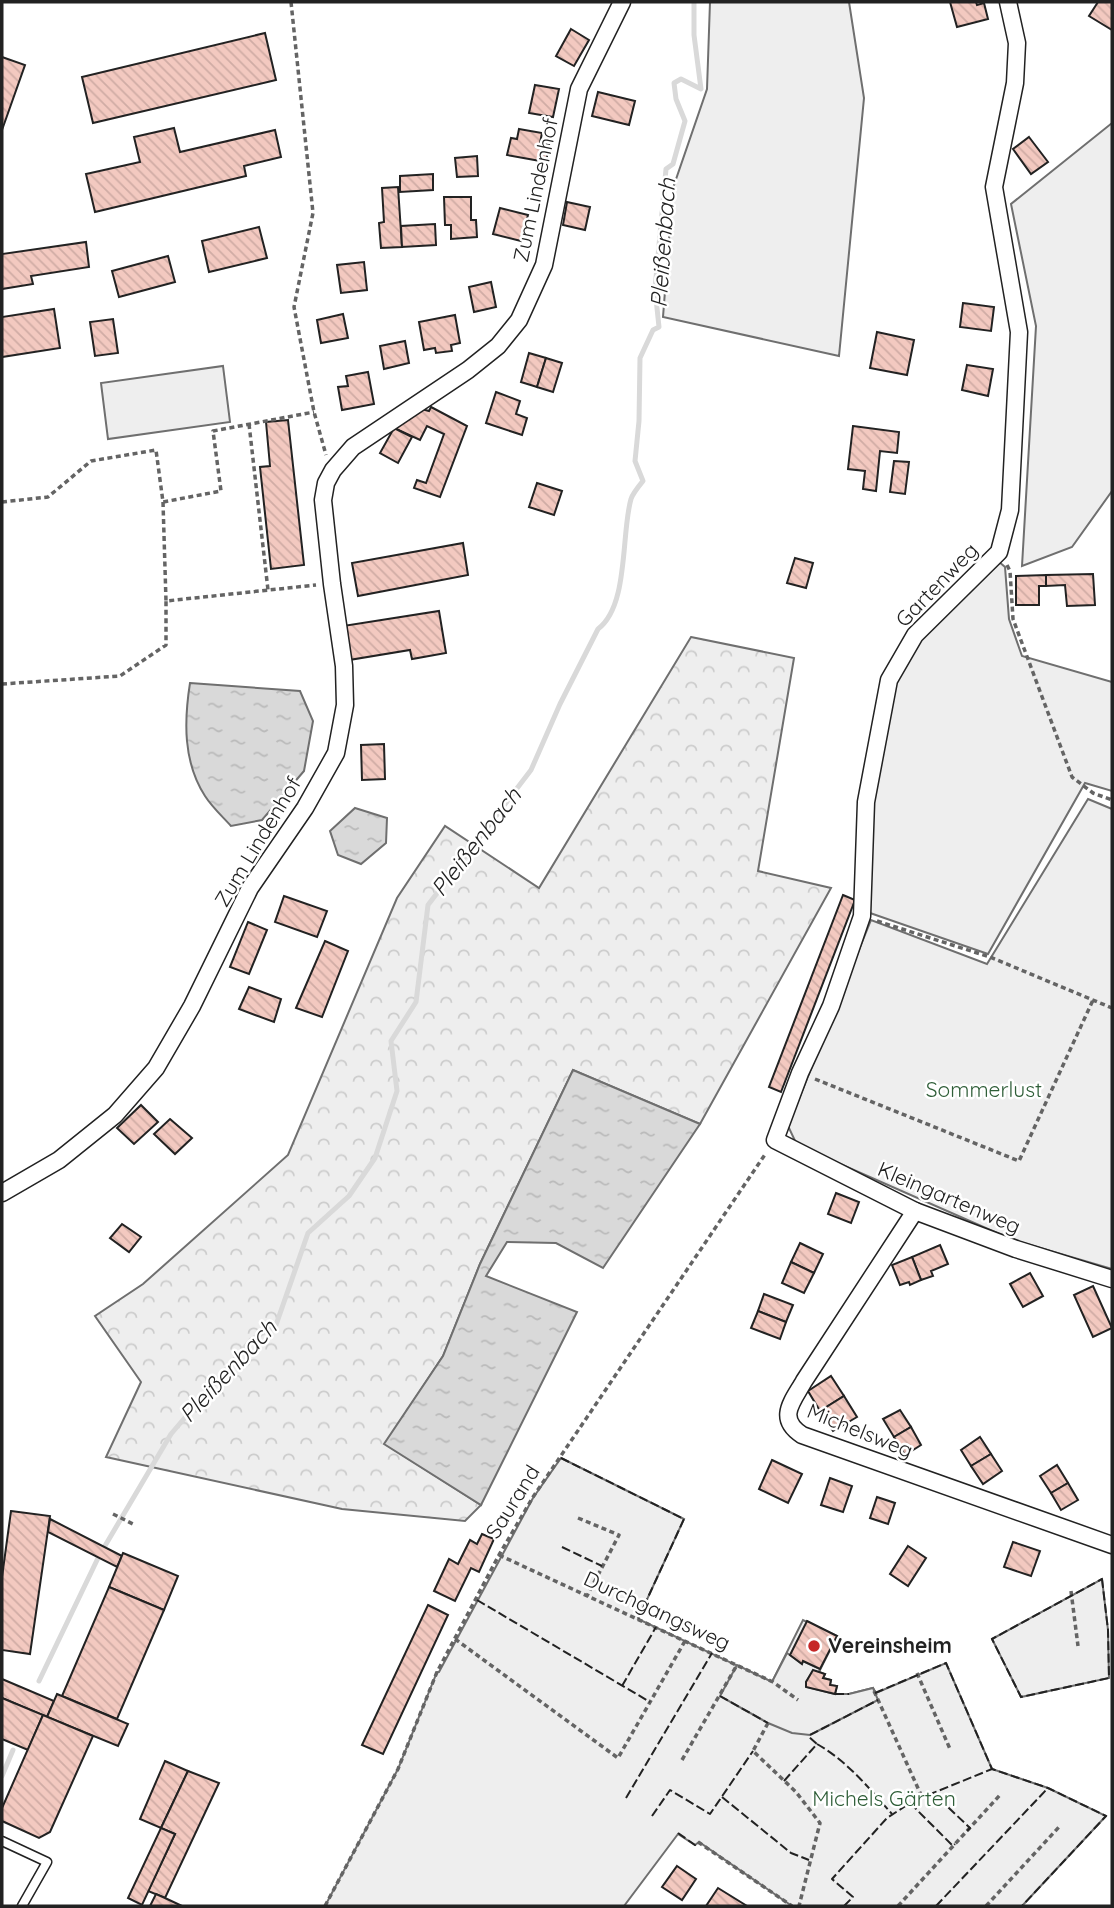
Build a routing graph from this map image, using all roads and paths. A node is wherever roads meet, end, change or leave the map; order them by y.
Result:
1 (291, 2) edge
2 (622, 2) edge
3 (1008, 2) edge
4 (314, 412) junction
5 (249, 424) junction
6 (333, 470) junction
7 (2, 502) edge
8 (163, 502) junction
9 (999, 552) junction
10 (332, 584) junction
11 (268, 590) junction
12 (166, 601) junction
13 (2, 684) edge
14 (1112, 800) edge
15 (862, 916) junction
16 (1093, 1000) junction
17 (1112, 1008) edge
18 (800, 1073) junction
19 (775, 1140) junction
20 (2, 1193) edge
21 (915, 1211) junction
22 (1112, 1279) edge
23 (113, 1514) dead end
24 (578, 1518) dead end
25 (135, 1525) dead end
26 (1112, 1545) edge
27 (499, 1555) junction
28 (1071, 1591) dead end
29 (587, 1596) junction
30 (454, 1638) junction
31 (685, 1641) junction
32 (1078, 1646) dead end
33 (737, 1665) junction
34 (917, 1673) dead end
35 (874, 1691) dead end
36 (798, 1700) dead end
37 (768, 1723) dead end
38 (950, 1749) dead end
39 (682, 1760) dead end
40 (1000, 1795) dead end
41 (922, 1797) dead end
42 (1059, 1827) dead end
43 (2, 1841) edge
44 (698, 1842) dead end
45 (22, 1906) edge
46 (325, 1906) edge
47 (792, 1906) edge
48 (799, 1906) edge
49 (898, 1906) edge
50 (986, 1906) edge

1 - 4 path
2 - 6 street, Zum Lindenhof
3 - 9 street, Gartenweg
4 - 5 path
4 - 6 path
5 - 8 path
5 - 11 path
6 - 10 street, Zum Lindenhof
7 - 8 path
8 - 12 path
9 - 14 path
9 - 15 street, Gartenweg
10 - 11 path
10 - 20 street, Zum Lindenhof
11 - 12 path
12 - 13 path
15 - 16 path
15 - 18 street, Gartenweg
16 - 17 path
16 - 18 path
18 - 19 street, Gartenweg
19 - 21 street, Kleingartenweg
19 - 27 path, Saurand
21 - 22 street, Kleingartenweg
21 - 26 street, Michelsweg
23 - 25 path
24 - 29 path
27 - 29 path, Durchgangsweg
27 - 30 path, Saurand
28 - 32 path
29 - 31 path, Durchgangsweg
30 - 31 path
30 - 46 path, Saurand
31 - 33 path, Durchgangsweg
33 - 36 path, Durchgangsweg
33 - 39 path
34 - 38 path
35 - 41 path
37 - 48 path
40 - 49 path
42 - 50 path
43 - 45 lane
44 - 47 path

